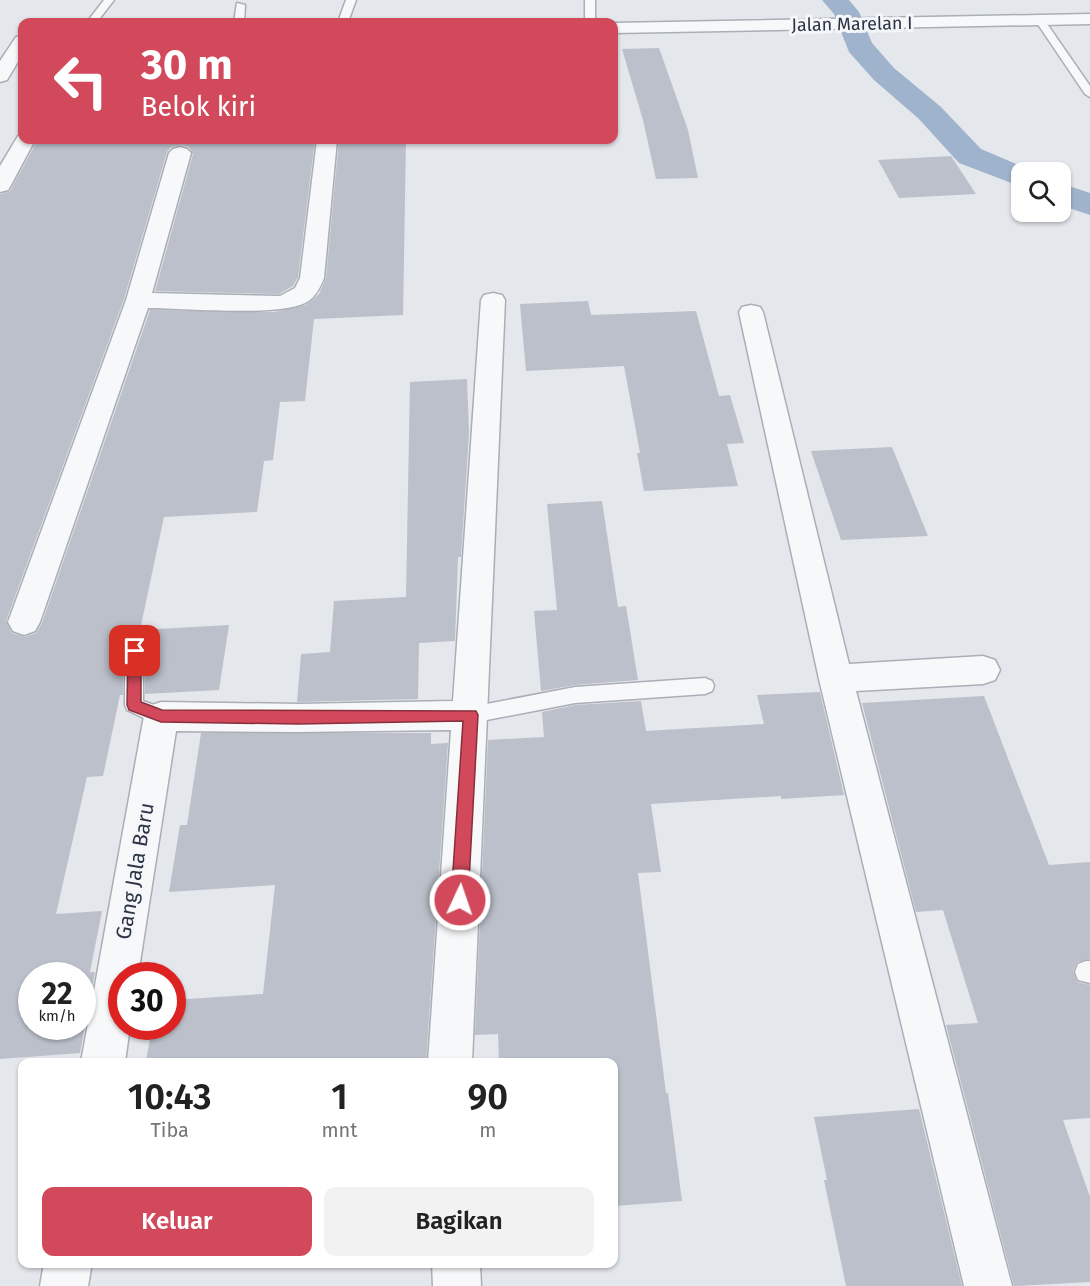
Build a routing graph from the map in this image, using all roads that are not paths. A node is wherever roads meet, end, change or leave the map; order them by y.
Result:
1 (108, 0) edge
2 (351, 0) edge
3 (590, 0) edge
4 (240, 5) dead end
5 (95, 18) edge
6 (238, 18) edge
7 (344, 18) edge
8 (590, 18) edge
9 (1090, 19) edge
10 (1040, 20) junction
11 (618, 28) edge
12 (0, 41) edge
13 (18, 41) edge
14 (18, 47) edge
15 (0, 76) edge
16 (1090, 94) edge
17 (23, 144) edge
18 (327, 144) edge
19 (180, 153) dead end
20 (0, 184) edge
21 (138, 300) junction
22 (493, 300) dead end
23 (751, 312) dead end
24 (24, 622) dead end
25 (135, 651) dead end
26 (983, 670) dead end
27 (836, 679) junction
28 (705, 686) dead end
29 (471, 715) junction
30 (161, 716) junction
31 (104, 1058) edge
32 (450, 1058) edge
33 (67, 1268) edge
34 (456, 1268) edge
35 (64, 1286) edge
36 (457, 1286) edge
37 (988, 1286) edge

1 - 5 lane
2 - 7 lane
3 - 8 lane
4 - 6 lane
9 - 10 street, Jalan Marelan I
10 - 11 street, Jalan Marelan I
10 - 16 lane
12 - 13 street
14 - 15 street
17 - 20 street
18 - 21 street
19 - 21 street
21 - 24 street
22 - 29 street
23 - 27 street
25 - 30 lane
26 - 27 street
27 - 37 street
28 - 29 lane
29 - 30 street
29 - 32 street
30 - 31 street, Gang Jala Baru
33 - 35 street
34 - 36 street

